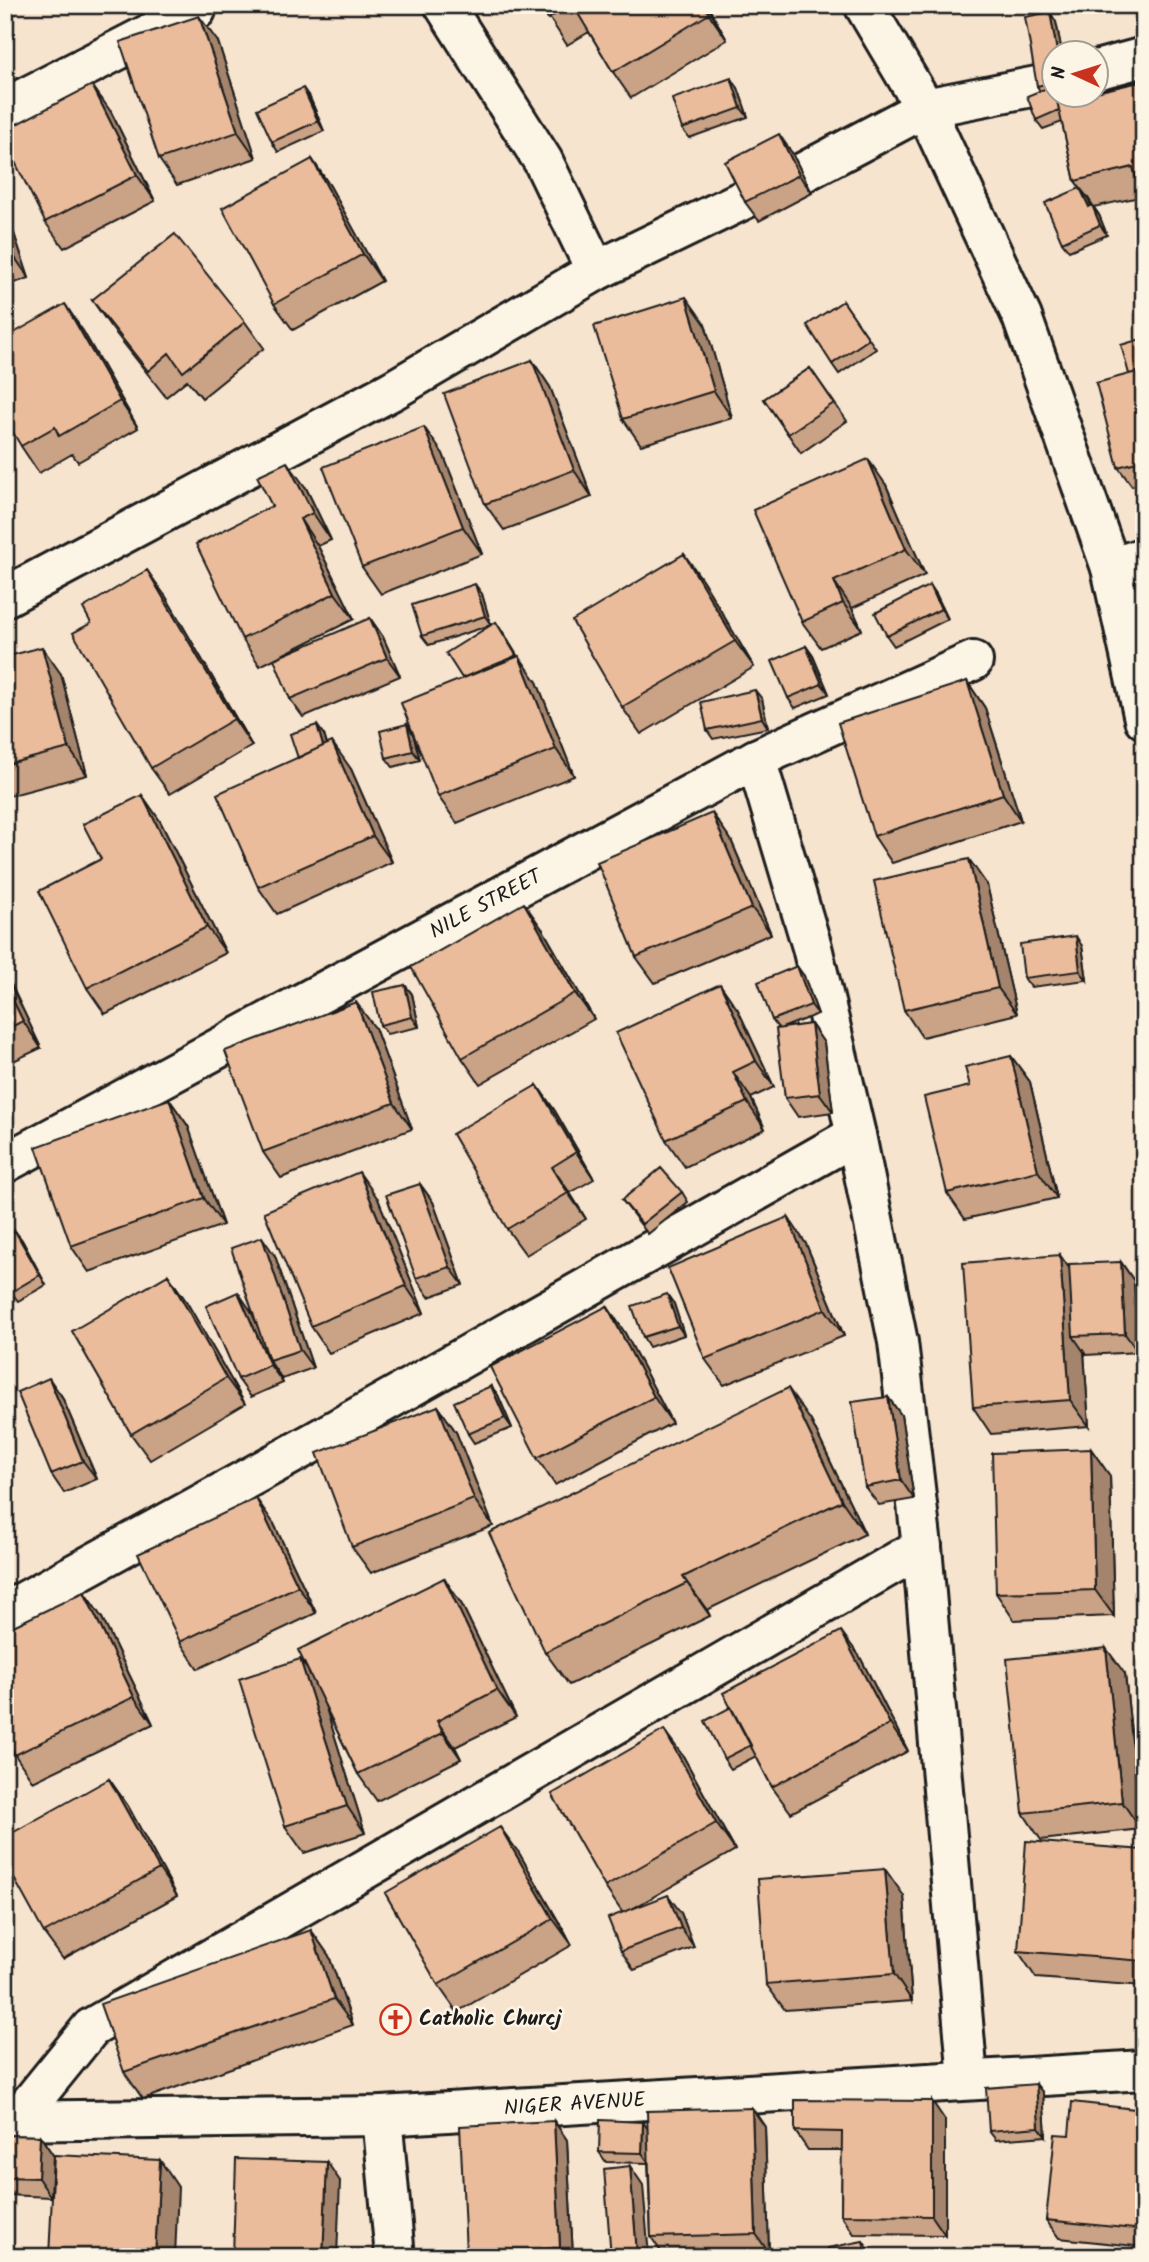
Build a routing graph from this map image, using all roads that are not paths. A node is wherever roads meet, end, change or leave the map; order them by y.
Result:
1 (444, 5) edge
2 (864, 5) edge
3 (196, 10) dead end
4 (1144, 57) edge
5 (1110, 66) edge
6 (1040, 85) edge
7 (5, 108) edge
8 (925, 108) junction
9 (802, 173) dead end
10 (747, 198) edge
11 (596, 271) junction
12 (1127, 562) edge
13 (5, 597) edge
14 (973, 661) dead end
15 (1144, 719) edge
16 (757, 759) junction
17 (856, 1135) junction
18 (5, 1163) edge
19 (922, 1547) junction
20 (5, 1612) edge
21 (1144, 2070) edge
22 (968, 2079) junction
23 (382, 2116) junction
24 (10, 2122) edge
25 (395, 2257) edge

1 - 11 street
2 - 8 street
3 - 7 street
4 - 5 street
6 - 8 street
8 - 9 street
8 - 12 street
10 - 11 street
11 - 13 street
12 - 15 street
14 - 16 street, NILE STREET
16 - 17 street
16 - 18 street, NILE STREET
17 - 19 street
17 - 20 street
19 - 22 street
19 - 24 street
21 - 22 street, NIGER AVENUE
22 - 23 street, NIGER AVENUE
23 - 24 street, NIGER AVENUE
23 - 25 street

